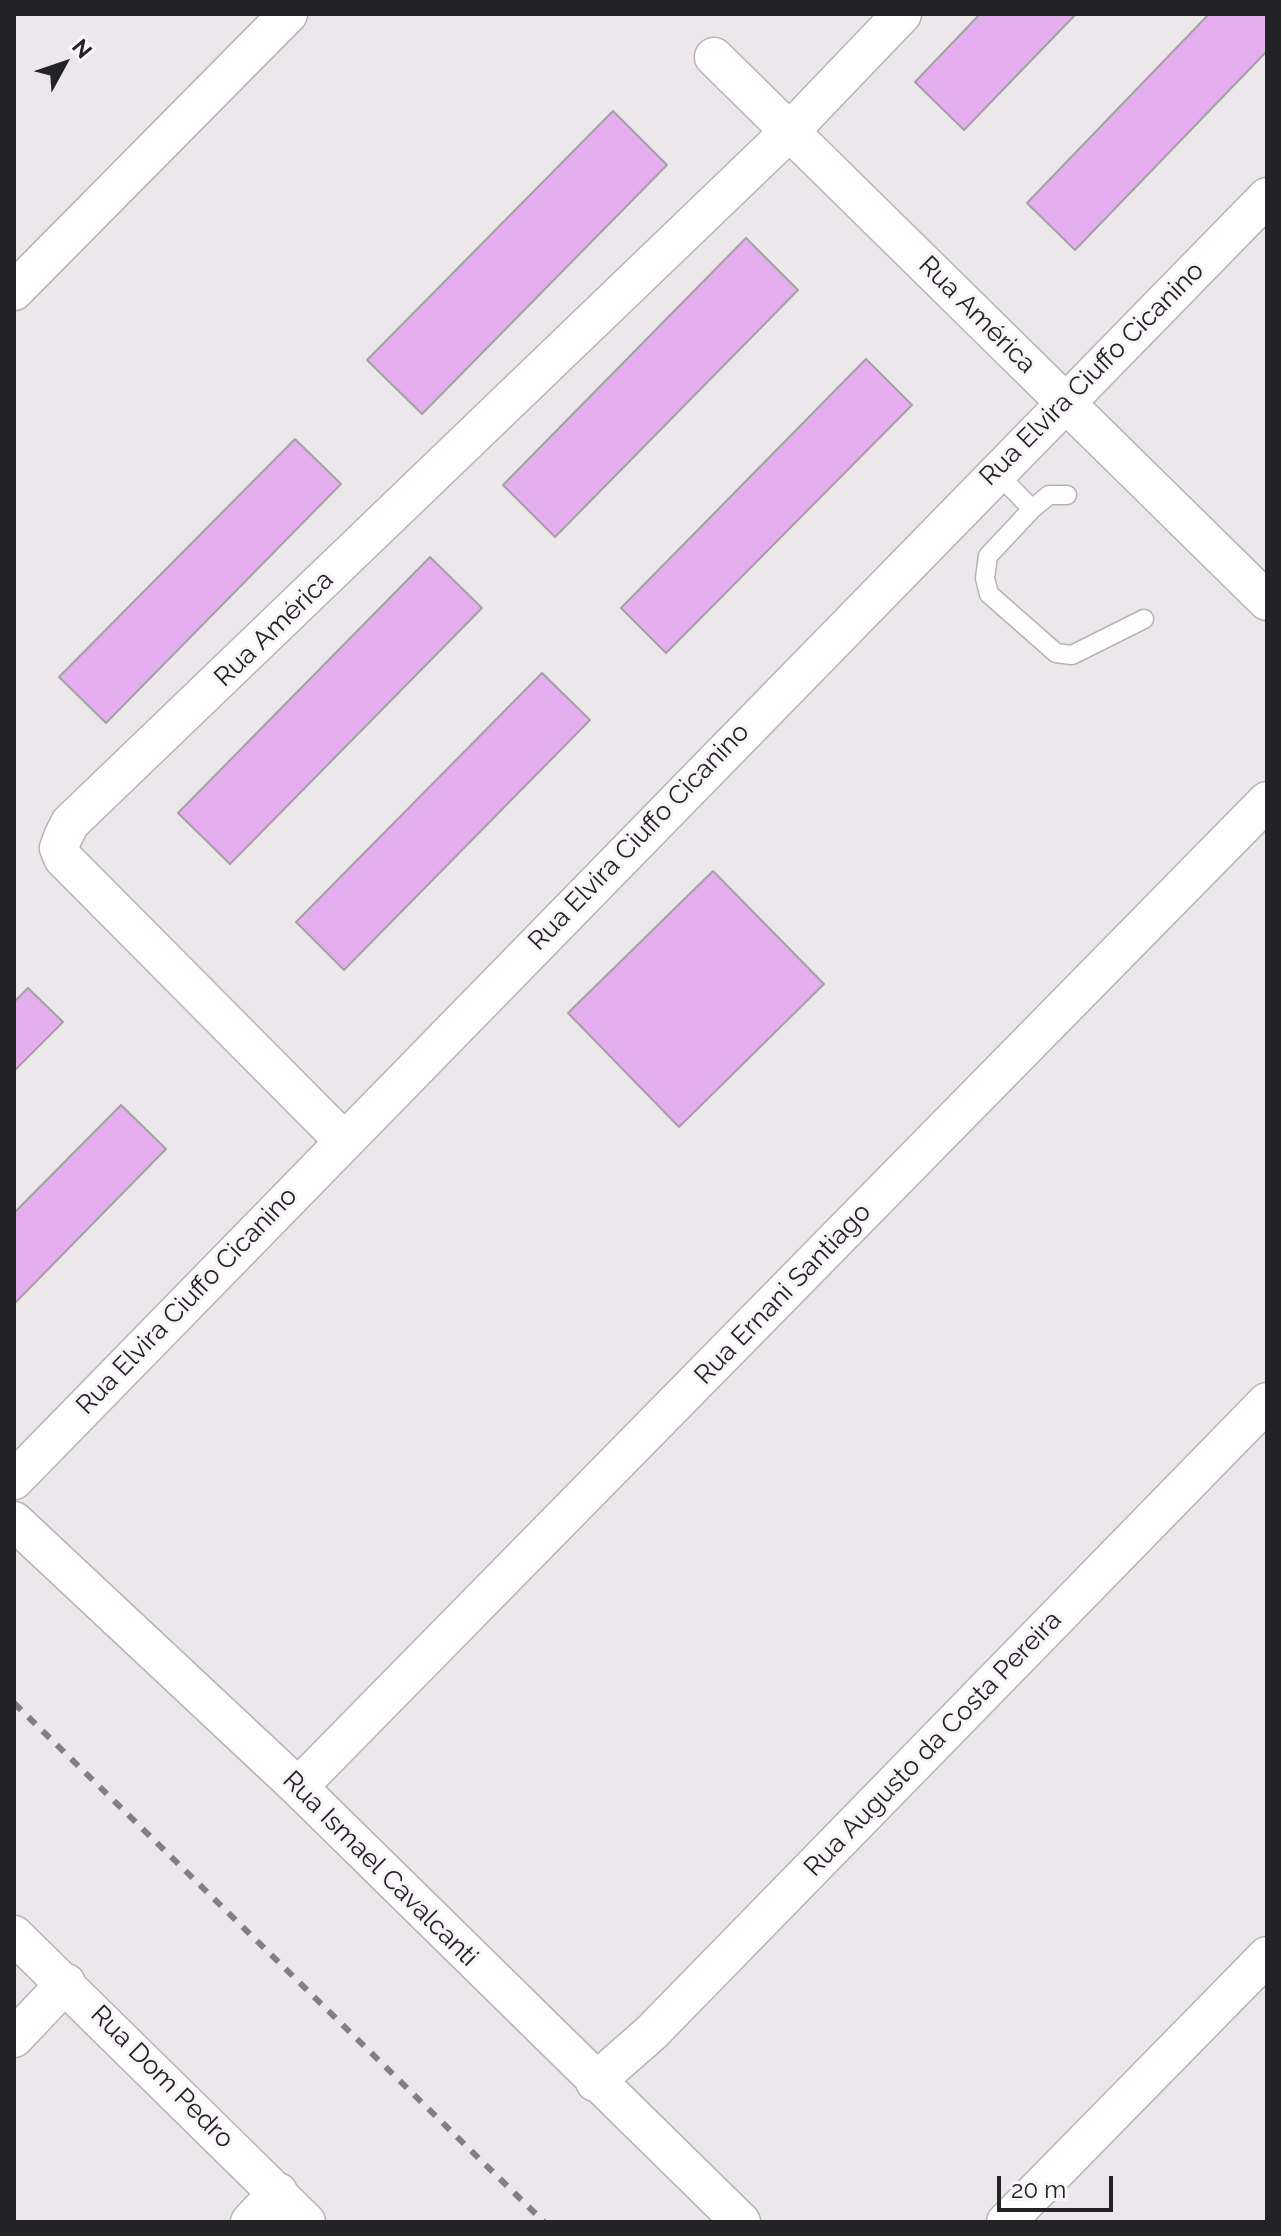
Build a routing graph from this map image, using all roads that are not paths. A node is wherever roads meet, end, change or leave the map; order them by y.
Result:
1 (288, 14) edge
2 (902, 14) edge
3 (714, 57) dead end
4 (791, 130) junction
5 (1267, 197) edge
6 (14, 291) edge
7 (1065, 402) junction
8 (995, 471) junction
9 (1067, 495) dead end
10 (1032, 509) junction
11 (1267, 601) edge
12 (1144, 619) dead end
13 (1267, 801) edge
14 (344, 1141) junction
15 (1267, 1402) edge
16 (14, 1480) edge
17 (14, 1521) edge
18 (298, 1787) junction
19 (14, 1935) edge
20 (1267, 1956) edge
21 (66, 1983) junction
22 (14, 2038) edge
23 (595, 2082) junction
24 (278, 2192) junction
25 (250, 2222) edge
26 (306, 2222) edge
27 (741, 2222) edge
28 (1006, 2222) edge

1 - 6 street
2 - 4 street, Rua América
3 - 4 street, Rua América
4 - 7 street, Rua América
4 - 14 street, Rua América
5 - 7 street, Rua Elvira Ciuffo Cicanino
7 - 8 street, Rua Elvira Ciuffo Cicanino
7 - 11 street, Rua América
8 - 10 lane
8 - 14 street, Rua Elvira Ciuffo Cicanino
9 - 10 lane
10 - 12 lane
13 - 18 street, Rua Ernani Santiago
14 - 16 street, Rua Elvira Ciuffo Cicanino
15 - 23 street, Rua Augusto da Costa Pereira
17 - 18 street, Rua Ismael Cavalcanti
18 - 23 street, Rua Ismael Cavalcanti
19 - 21 street, Rua Dom Pedro
20 - 28 street
21 - 22 street
21 - 24 street, Rua Dom Pedro
23 - 27 street, Rua Ismael Cavalcanti
24 - 25 street
24 - 26 street, Rua Dom Pedro

